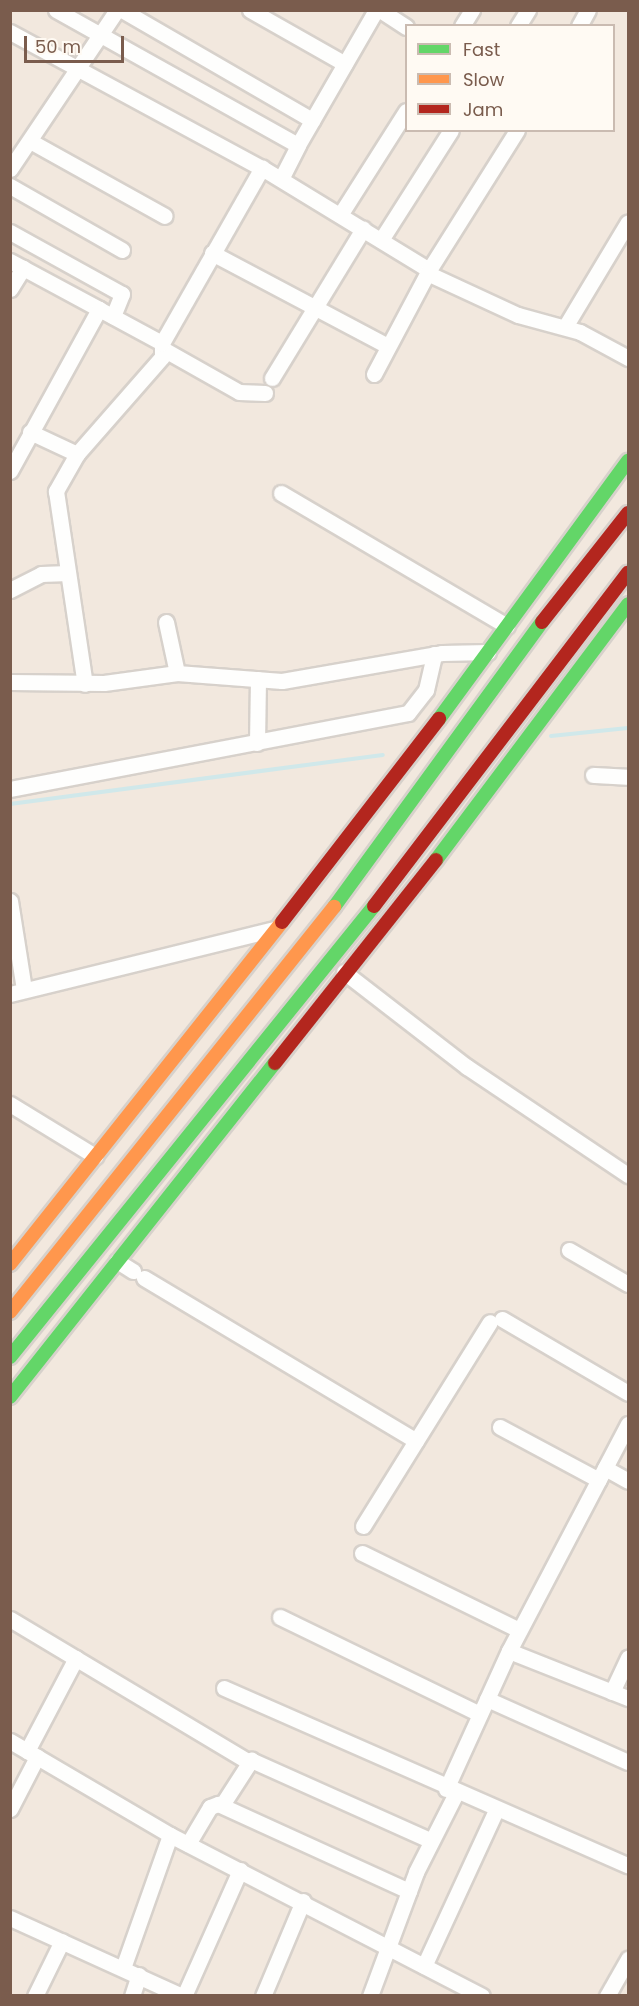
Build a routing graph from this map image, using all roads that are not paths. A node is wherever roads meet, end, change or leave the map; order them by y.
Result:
1 (56, 10) edge
2 (119, 10) edge
3 (250, 10) edge
4 (378, 10) edge
5 (471, 10) edge
6 (528, 10) edge
7 (588, 10) edge
8 (463, 24) edge
9 (519, 24) edge
10 (580, 24) edge
11 (405, 26) edge
12 (10, 32) edge
13 (101, 37) junction
14 (345, 64) junction
15 (81, 69) junction
16 (405, 113) edge
17 (312, 120) junction
18 (450, 132) edge
19 (516, 132) edge
20 (30, 141) junction
21 (298, 145) junction
22 (16, 152) edge
23 (262, 168) junction
24 (10, 169) edge
25 (281, 180) junction
26 (10, 186) edge
27 (340, 215) junction
28 (165, 216) dead end
29 (628, 222) edge
30 (363, 229) junction
31 (10, 232) edge
32 (381, 240) junction
33 (122, 250) dead end
34 (212, 254) junction
35 (17, 264) edge
36 (428, 272) junction
37 (10, 289) edge
38 (316, 307) junction
39 (99, 309) junction
40 (113, 316) junction
41 (565, 327) junction
42 (163, 346) junction
43 (388, 346) junction
44 (628, 358) edge
45 (374, 374) dead end
46 (272, 378) dead end
47 (265, 393) dead end
48 (30, 432) junction
49 (77, 454) junction
50 (628, 461) edge
51 (10, 471) edge
52 (281, 493) dead end
53 (628, 513) edge
54 (68, 573) junction
55 (628, 573) edge
56 (10, 590) edge
57 (628, 604) edge
58 (166, 622) dead end
59 (507, 626) junction
60 (488, 652) junction
61 (434, 654) junction
62 (177, 673) junction
63 (258, 679) junction
64 (10, 682) edge
65 (85, 684) junction
66 (257, 743) junction
67 (593, 775) dead end
68 (628, 777) edge
69 (10, 789) edge
70 (10, 901) edge
71 (274, 929) junction
72 (344, 972) junction
73 (17, 991) edge
74 (213, 1104) junction
75 (13, 1110) edge
76 (229, 1118) junction
77 (95, 1156) junction
78 (628, 1175) edge
79 (569, 1250) dead end
80 (117, 1261) junction
81 (10, 1264) edge
82 (628, 1284) edge
83 (10, 1312) edge
84 (10, 1357) edge
85 (628, 1393) edge
86 (10, 1397) edge
87 (628, 1424) edge
88 (500, 1428) dead end
89 (416, 1441) junction
90 (602, 1474) junction
91 (628, 1480) edge
92 (363, 1526) dead end
93 (362, 1553) dead end
94 (280, 1617) dead end
95 (10, 1620) edge
96 (519, 1630) junction
97 (509, 1651) junction
98 (628, 1657) edge
99 (76, 1658) junction
100 (224, 1688) dead end
101 (612, 1692) junction
102 (628, 1698) edge
103 (487, 1699) junction
104 (480, 1714) junction
105 (10, 1741) edge
106 (32, 1754) junction
107 (247, 1761) junction
108 (628, 1762) edge
109 (451, 1791) junction
110 (222, 1805) junction
111 (10, 1809) edge
112 (496, 1810) junction
113 (170, 1835) junction
114 (430, 1840) junction
115 (188, 1844) junction
116 (628, 1864) edge
117 (240, 1870) junction
118 (409, 1891) junction
119 (303, 1902) junction
120 (10, 1918) edge
121 (62, 1941) junction
122 (388, 1947) junction
123 (628, 1959) edge
124 (424, 1966) junction
125 (123, 1968) junction
126 (139, 1975) junction
127 (35, 1995) edge
128 (132, 1995) edge
129 (183, 1995) edge
130 (263, 1995) edge
131 (370, 1995) edge
132 (482, 1995) edge
133 (607, 1995) edge

1 - 13 street
2 - 13 street
2 - 17 street
3 - 14 street
4 - 11 street
4 - 14 street
5 - 8 street
6 - 9 street
7 - 10 street
12 - 15 street
13 - 15 street
13 - 21 street
14 - 17 street
15 - 20 street
15 - 23 street
16 - 27 street
17 - 21 street
18 - 32 street
19 - 36 street
20 - 22 street
20 - 28 street
21 - 25 street
22 - 24 street
23 - 25 street
23 - 34 street
25 - 27 street
26 - 33 street
27 - 30 street
29 - 41 street
30 - 32 street
30 - 38 street
31 - 40 street
32 - 36 street
34 - 38 street
34 - 42 street
35 - 37 street
35 - 39 street
36 - 41 street
36 - 43 street
38 - 43 street
38 - 46 street
39 - 40 street
39 - 48 street
40 - 42 street
41 - 44 street
42 - 47 street
42 - 49 street
43 - 45 street
48 - 49 street
48 - 51 street
49 - 54 street
50 - 59 main road
52 - 59 street
53 - 83 main road
54 - 56 street
54 - 65 street
55 - 74 main road
57 - 72 main road
58 - 62 street
59 - 60 main road
60 - 61 street
60 - 71 main road
61 - 63 street
61 - 66 street
62 - 63 street
62 - 65 street
63 - 66 street
64 - 65 street
66 - 69 street
67 - 68 street
70 - 73 street
71 - 73 street
71 - 77 main road
72 - 76 main road
72 - 78 street
74 - 76 main road
74 - 84 main road
75 - 77 street
76 - 80 main road
77 - 81 main road
79 - 82 street
80 - 86 main road
80 - 89 street
85 - 89 street
87 - 90 street
88 - 90 street
89 - 92 street
90 - 91 street
90 - 96 street
93 - 96 street
94 - 104 street
95 - 99 street
96 - 97 street
97 - 101 street
97 - 103 street
98 - 101 street
99 - 106 street
99 - 107 street
100 - 109 street
101 - 102 street
103 - 104 street
103 - 108 street
104 - 109 street
105 - 106 street
106 - 111 street
106 - 113 street
107 - 110 street
107 - 114 street
109 - 112 street
109 - 114 street
110 - 115 street
110 - 118 street
112 - 116 street
112 - 124 street
113 - 115 street
113 - 125 street
114 - 118 street
115 - 117 street
117 - 119 street
117 - 129 street
118 - 122 street
119 - 122 street
119 - 130 street
120 - 121 street
121 - 125 street
121 - 127 street
122 - 124 street
122 - 131 street
123 - 133 street
124 - 132 street
125 - 126 street
126 - 128 street
126 - 129 street

